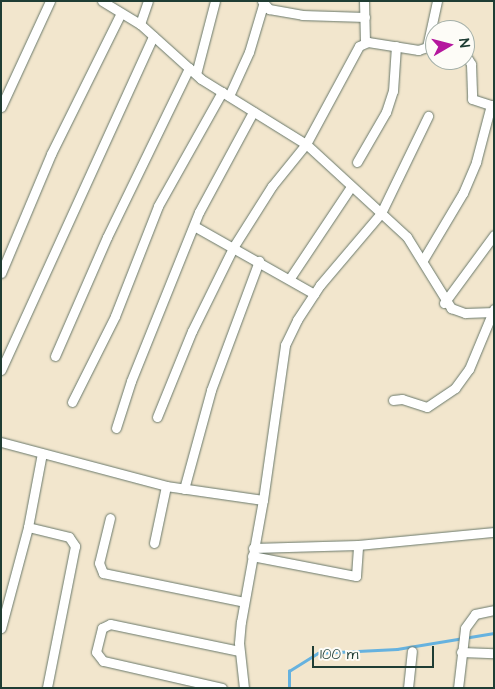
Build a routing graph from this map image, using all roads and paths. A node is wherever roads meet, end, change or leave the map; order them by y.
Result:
1 (50, 1) edge
2 (102, 1) edge
3 (148, 1) edge
4 (216, 1) edge
5 (364, 1) edge
6 (437, 1) edge
7 (263, 3) edge
8 (121, 13) junction
9 (366, 17) junction
10 (435, 20) edge
11 (140, 24) junction
12 (153, 36) junction
13 (365, 42) junction
14 (396, 46) junction
15 (425, 49) edge
16 (471, 70) edge
17 (193, 71) junction
18 (225, 94) junction
19 (492, 105) edge
20 (1, 107) edge
21 (253, 112) junction
22 (428, 116) dead end
23 (306, 144) junction
24 (357, 162) dead end
25 (350, 188) junction
26 (381, 213) junction
27 (194, 226) junction
28 (494, 235) edge
29 (234, 246) junction
30 (423, 260) junction
31 (259, 261) junction
32 (1, 273) edge
33 (290, 278) junction
34 (314, 294) junction
35 (444, 302) junction
36 (493, 311) edge
37 (55, 356) dead end
38 (1, 370) edge
39 (394, 400) dead end
40 (72, 402) dead end
41 (157, 417) dead end
42 (116, 428) dead end
43 (1, 442) edge
44 (42, 453) junction
45 (166, 486) junction
46 (184, 489) junction
47 (264, 500) junction
48 (110, 518) dead end
49 (28, 527) junction
50 (494, 532) edge
51 (154, 543) dead end
52 (358, 545) junction
53 (253, 552) junction
54 (244, 602) junction
55 (494, 610) edge
56 (4, 616) edge
57 (1, 628) edge
58 (239, 651) junction
59 (412, 651) dead end
60 (461, 652) junction
61 (494, 652) edge
62 (47, 688) edge
63 (222, 688) edge
64 (244, 688) edge
65 (408, 688) edge
66 (458, 688) edge

1 - 20 street
2 - 8 street
3 - 11 street
4 - 17 street
5 - 9 street
6 - 10 street
7 - 9 street
7 - 18 street
8 - 11 street
8 - 32 street
9 - 13 street
11 - 12 street
12 - 17 street
12 - 38 street
13 - 14 street
13 - 23 street
14 - 15 street
14 - 24 street
16 - 19 street
17 - 18 street
17 - 37 street
18 - 21 street
18 - 40 street
19 - 30 street
21 - 23 street
21 - 27 street
22 - 26 street
23 - 25 street
23 - 29 street
25 - 26 street
25 - 33 street
26 - 30 street
26 - 34 street
27 - 29 street
27 - 42 street
28 - 35 street
29 - 31 street
29 - 41 street
30 - 35 street
31 - 33 street
31 - 46 street
33 - 34 street
34 - 47 street
35 - 36 street
36 - 39 street
43 - 44 street
44 - 45 street
44 - 49 street
45 - 46 street
45 - 51 street
46 - 47 street
47 - 53 street
48 - 54 street
49 - 56 street
49 - 62 street
50 - 52 street
52 - 53 street
52 - 53 street
53 - 54 street
54 - 58 street
55 - 60 street
56 - 57 street
58 - 63 street
58 - 64 street
59 - 65 street
60 - 61 street
60 - 66 street

